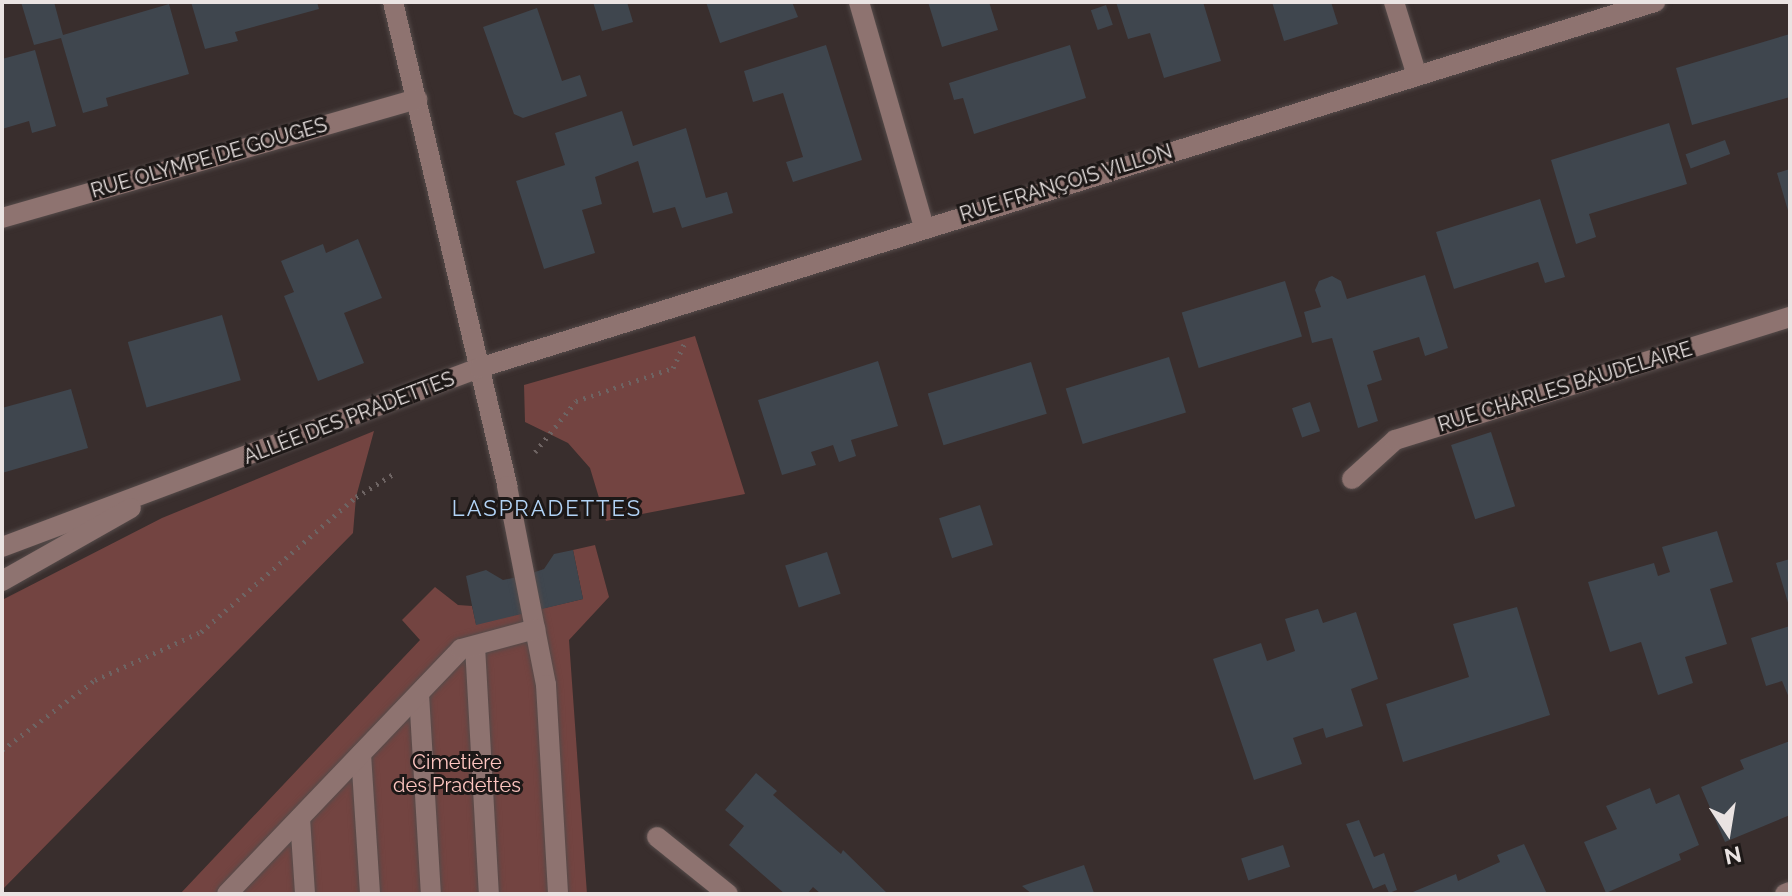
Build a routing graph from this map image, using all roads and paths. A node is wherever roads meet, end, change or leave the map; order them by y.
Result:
1 (393, 2) edge
2 (859, 2) edge
3 (1394, 2) edge
4 (1655, 2) edge
5 (1417, 76) junction
6 (417, 99) junction
7 (2, 218) edge
8 (924, 227) junction
9 (707, 296) junction
10 (1790, 317) edge
11 (479, 368) junction
12 (395, 473) dead end
13 (1352, 479) dead end
14 (507, 486) junction
15 (156, 492) junction
16 (2, 547) edge
17 (2, 581) edge
18 (535, 629) junction
19 (475, 646) junction
20 (419, 694) junction
21 (2, 750) edge
22 (361, 754) junction
23 (300, 818) junction
24 (657, 837) dead end
25 (244, 886) edge
26 (227, 894) edge
27 (305, 894) edge
28 (370, 894) edge
29 (431, 894) edge
30 (489, 894) edge
31 (558, 894) edge
32 (728, 894) edge

1 - 6 street, ALLÉE DES PRADETTES
2 - 8 street
3 - 5 street
4 - 5 street, RUE FRANÇOIS VILLON
5 - 8 street, RUE FRANÇOIS VILLON
6 - 7 street, RUE OLYMPE DE GOUGES
6 - 11 street, ALLÉE DES PRADETTES
8 - 9 street, RUE FRANÇOIS VILLON
9 - 11 street, RUE FRANÇOIS VILLON
9 - 14 path
10 - 13 street, RUE CHARLES BAUDELAIRE
11 - 14 street
11 - 15 street, ALLÉE DES PRADETTES
12 - 21 path
14 - 18 street
15 - 16 street, ALLÉE DES PRADETTES
15 - 17 street
18 - 19 street
18 - 31 street
19 - 20 street
19 - 30 street
20 - 22 street
20 - 29 street
22 - 23 street
22 - 28 street
23 - 25 street
23 - 27 street
24 - 32 street
25 - 26 street

